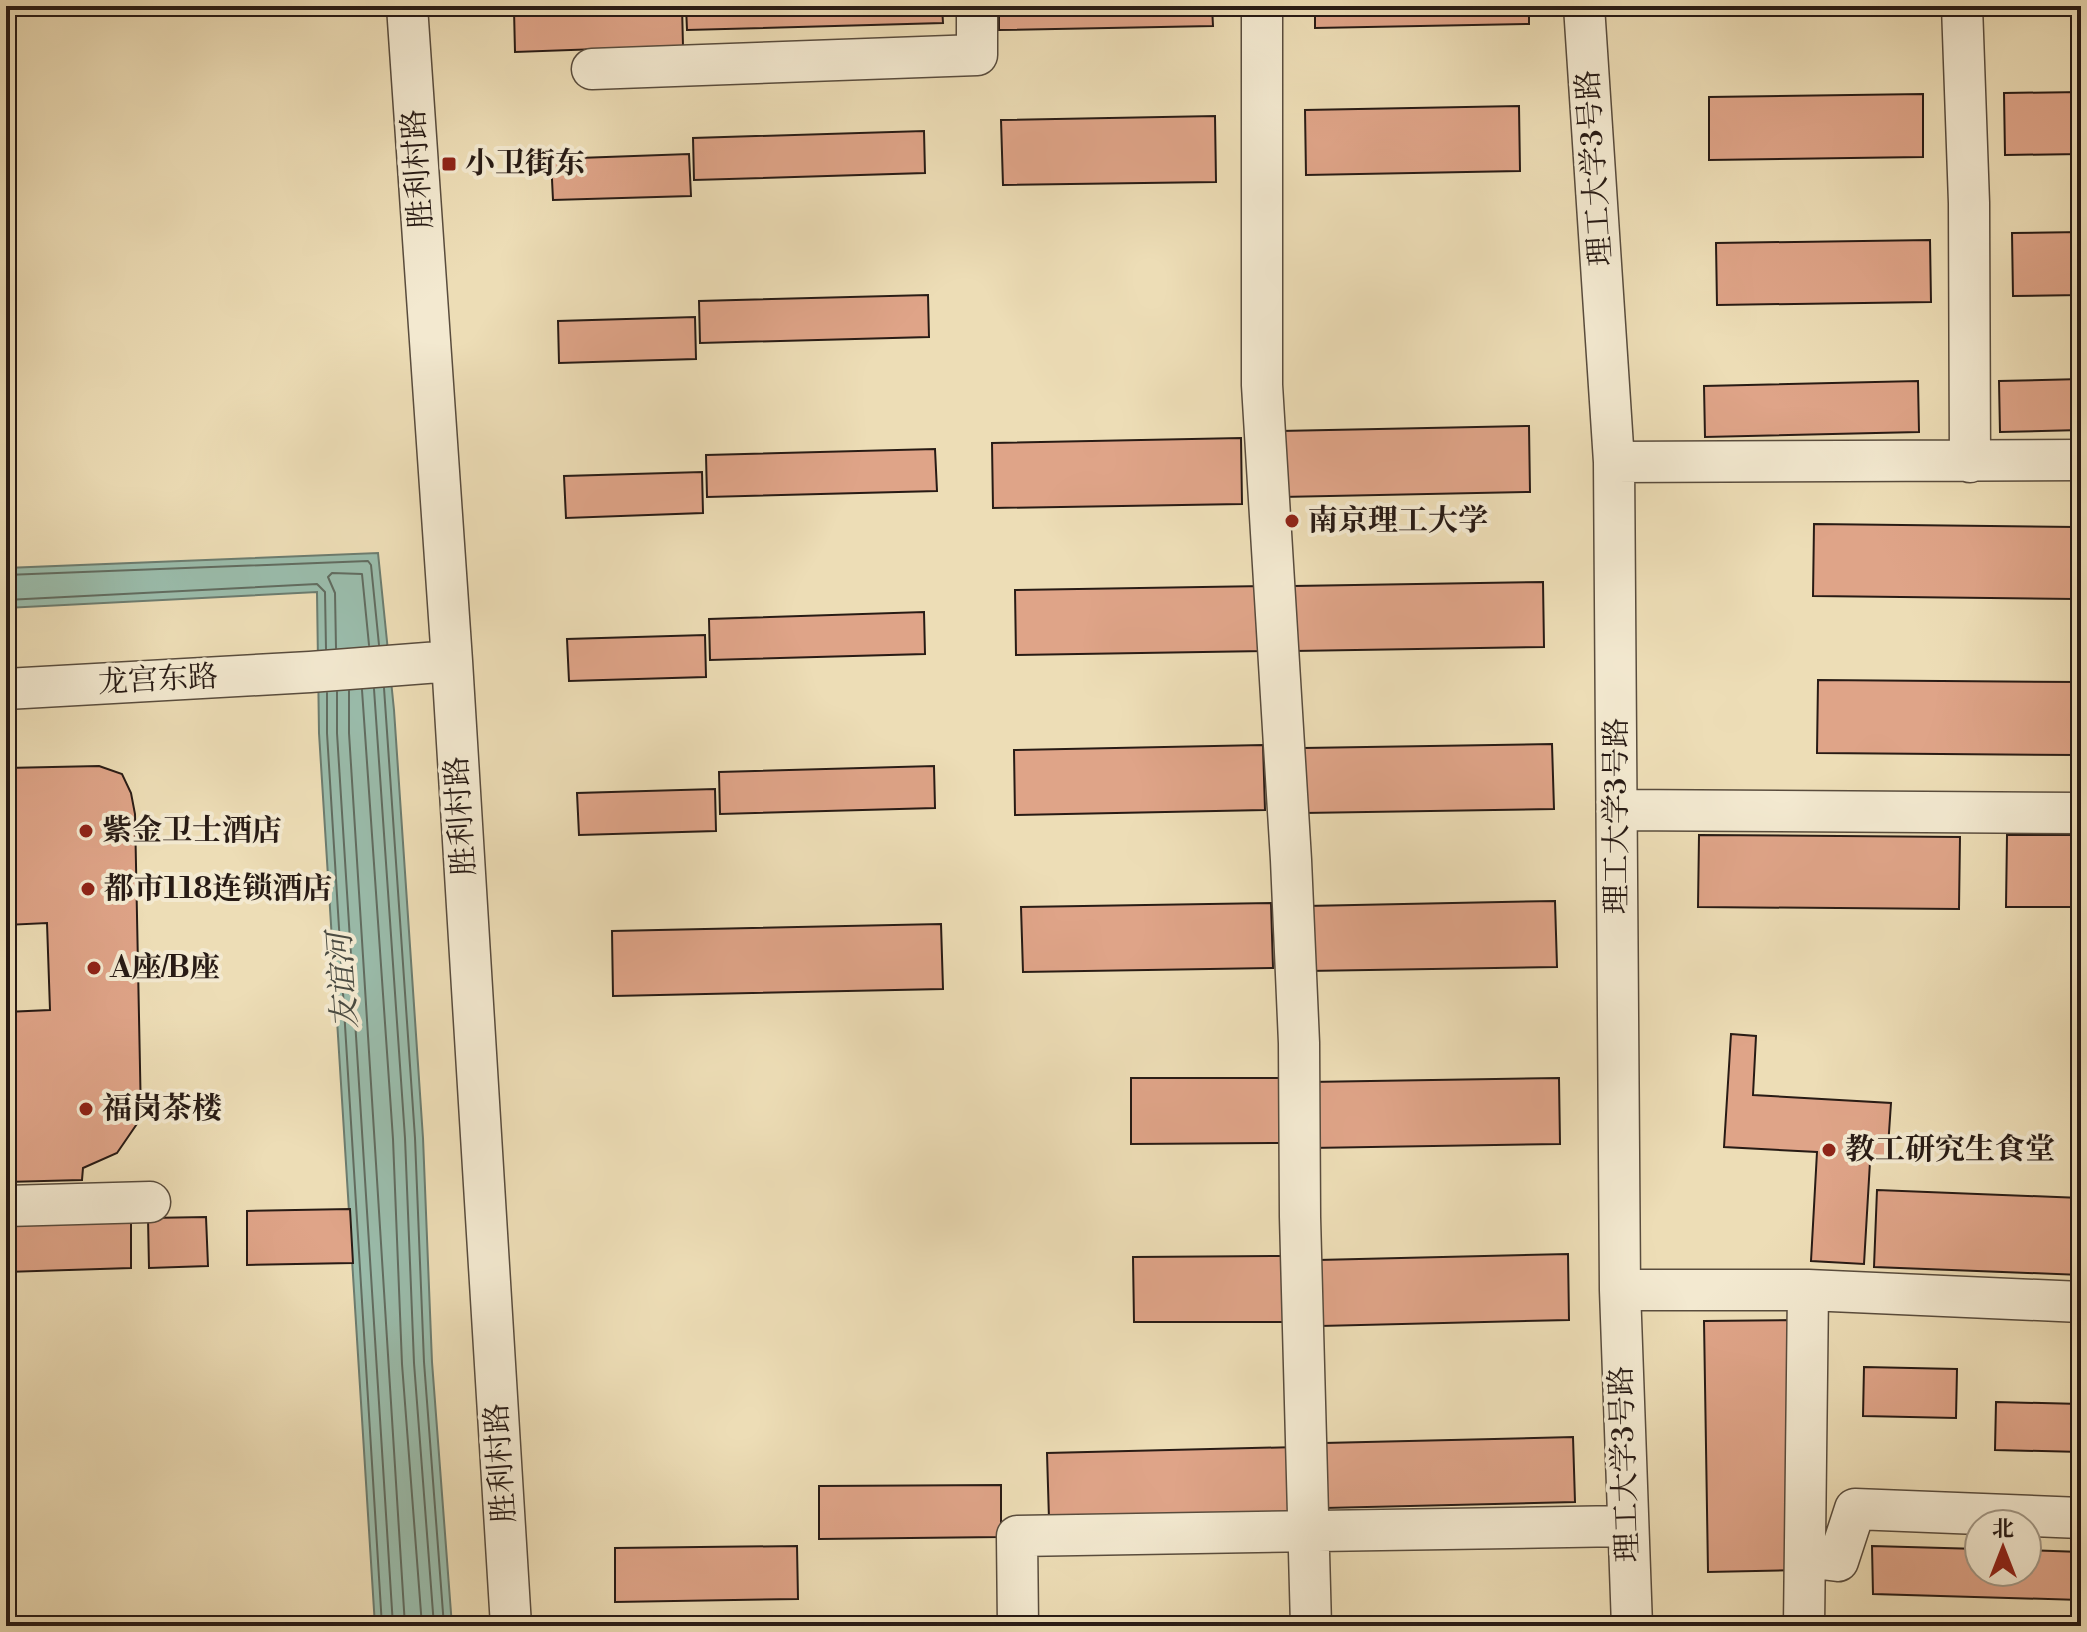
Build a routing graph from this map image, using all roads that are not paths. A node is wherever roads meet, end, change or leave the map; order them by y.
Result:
1 (407, 6) edge
2 (977, 6) edge
3 (1262, 6) edge
4 (1584, 6) edge
5 (1962, 6) edge
6 (592, 69) dead end
7 (2081, 460) edge
8 (1614, 462) junction
9 (1970, 462) junction
10 (452, 661) junction
11 (6, 689) edge
12 (1617, 810) junction
13 (2081, 813) edge
14 (150, 1202) dead end
15 (6, 1206) edge
16 (1620, 1290) junction
17 (1808, 1290) junction
18 (2081, 1302) edge
19 (2081, 1518) edge
20 (1626, 1526) junction
21 (1307, 1530) junction
22 (1805, 1557) junction
23 (511, 1626) edge
24 (1018, 1626) edge
25 (1311, 1626) edge
26 (1632, 1626) edge
27 (1804, 1626) edge

1 - 10 street, 胜利村路
2 - 6 street
3 - 21 street
4 - 8 street, 理工大学3号路
5 - 9 street
7 - 9 street
8 - 9 street
8 - 12 street, 理工大学3号路
10 - 11 street, 龙宫东路
10 - 23 street, 胜利村路
12 - 13 street
12 - 16 street, 理工大学3号路
14 - 15 street
16 - 17 street
16 - 20 street, 理工大学3号路
17 - 18 street
17 - 22 street
19 - 22 street
20 - 21 street
20 - 26 street, 理工大学3号路
21 - 24 street
21 - 25 street
22 - 27 street

